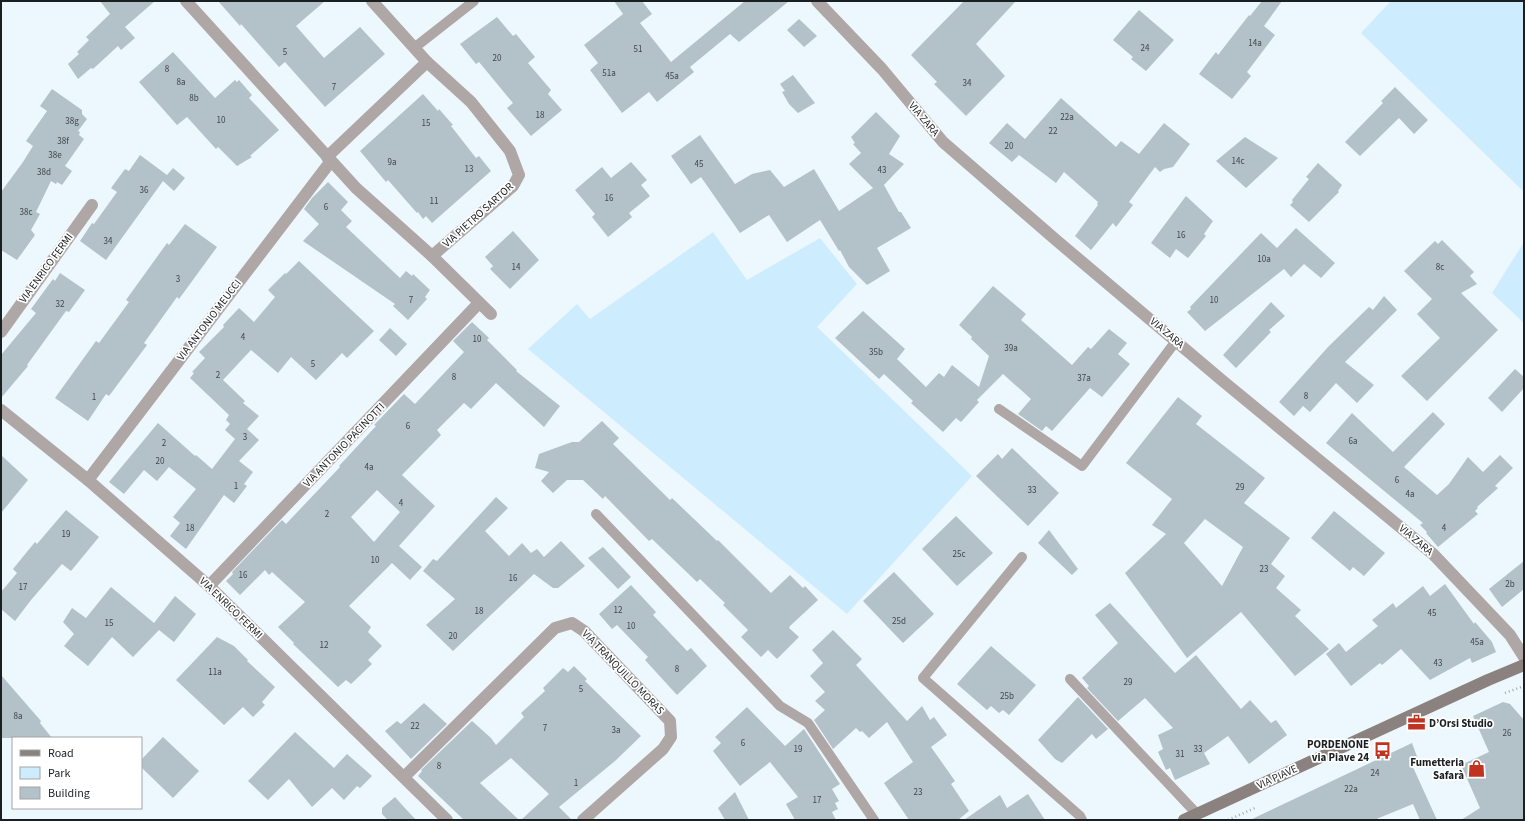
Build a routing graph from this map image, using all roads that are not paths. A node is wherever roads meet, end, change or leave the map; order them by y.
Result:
1 (186, 1) edge
2 (372, 1) edge
3 (474, 1) edge
4 (817, 1) edge
5 (414, 48) junction
6 (427, 62) junction
7 (329, 159) junction
8 (92, 205) dead end
9 (432, 256) junction
10 (479, 303) junction
11 (491, 314) dead end
12 (1, 332) edge
13 (1176, 341) junction
14 (1, 410) edge
15 (999, 410) dead end
16 (88, 480) junction
17 (596, 514) dead end
18 (1022, 557) dead end
19 (209, 586) junction
20 (1524, 657) edge
21 (1524, 665) edge
22 (1070, 679) dead end
23 (404, 777) junction
24 (1197, 814) junction
25 (447, 820) edge
26 (583, 820) edge
27 (874, 820) edge
28 (1082, 820) edge
29 (1184, 820) edge

1 - 7 street, VIA PIETRO SARTOR
2 - 5 street, VIA PIETRO SARTOR
3 - 5 lane
4 - 13 street, VIA ZARA
5 - 6 street, VIA PIETRO SARTOR
6 - 7 street
6 - 9 street, VIA PIETRO SARTOR
7 - 9 street, VIA PIETRO SARTOR
7 - 16 street, VIA ANTONIO MEUCCI
8 - 12 street, VIA ENRICO FERMI
9 - 10 street, VIA PIETRO SARTOR
10 - 11 street, VIA PIETRO SARTOR
10 - 19 street, VIA ANTONIO PACINOTTI
13 - 15 lane
13 - 20 street, VIA ZARA
14 - 16 street, VIA ENRICO FERMI
16 - 19 street, VIA ENRICO FERMI
17 - 27 lane
18 - 28 lane
19 - 23 street, VIA ENRICO FERMI
21 - 24 street, VIA PIAVE
22 - 24 lane
23 - 25 street, VIA ENRICO FERMI
23 - 26 street, VIA TRANQUILLO MORAS
24 - 29 street, VIA PIAVE

